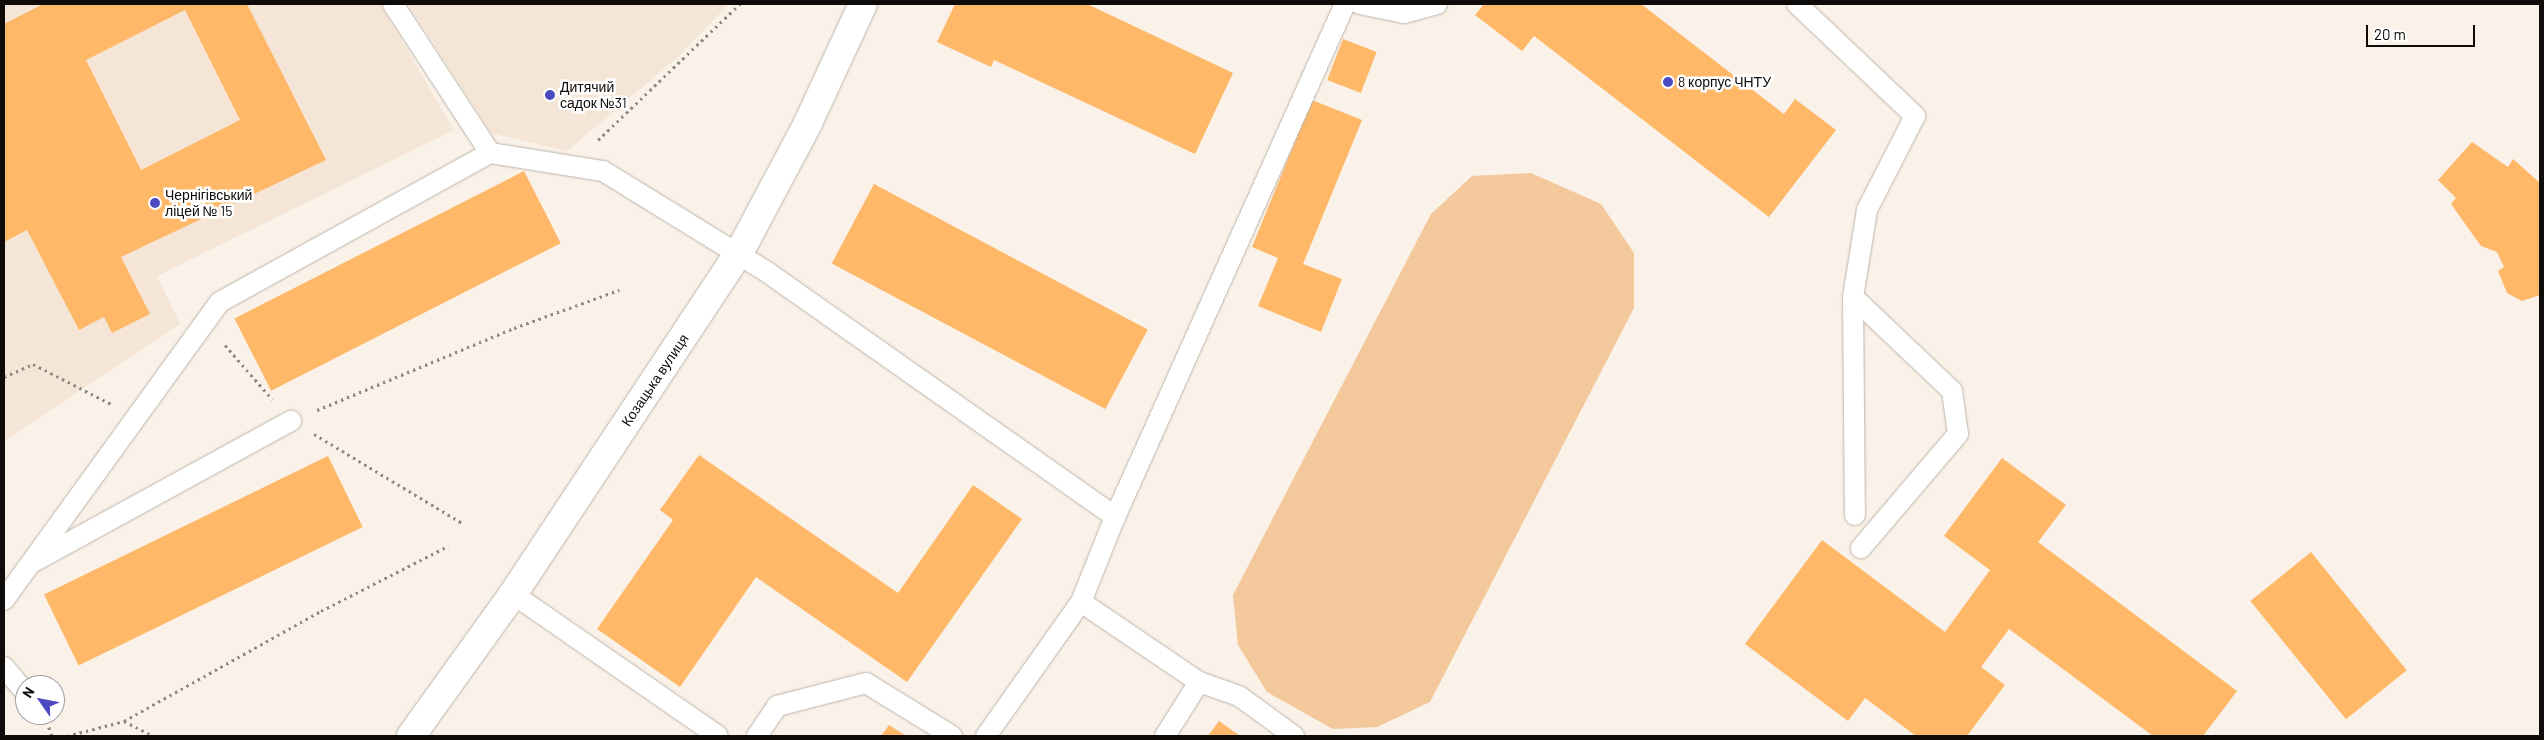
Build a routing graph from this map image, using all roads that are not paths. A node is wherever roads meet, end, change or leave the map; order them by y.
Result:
1 (393, 4) edge
2 (863, 4) edge
3 (1345, 4) edge
4 (1360, 4) edge
5 (1436, 4) edge
6 (1797, 4) edge
7 (490, 153) junction
8 (739, 254) junction
9 (1853, 297) junction
10 (291, 421) road end
11 (1855, 515) dead end
12 (1115, 517) junction
13 (1862, 548) dead end
14 (29, 565) junction
15 (513, 594) junction
16 (4, 600) edge
17 (1081, 602) junction
18 (4, 667) edge
19 (15, 680) edge
20 (1199, 682) junction
21 (411, 736) edge
22 (718, 736) edge
23 (757, 736) edge
24 (952, 736) edge
25 (986, 736) edge
26 (1165, 736) edge
27 (1294, 736) edge

1 - 7 lane
2 - 8 main road, Козацька вулиця
3 - 12 lane
4 - 5 lane
6 - 9 lane
7 - 8 lane
7 - 14 lane
8 - 12 lane
8 - 15 main road, Козацька вулиця
9 - 11 lane
9 - 13 lane
10 - 14 lane
12 - 17 lane
14 - 16 lane
15 - 21 main road, Козацька вулиця
15 - 22 lane
17 - 20 lane
17 - 25 lane
18 - 19 lane
20 - 26 lane
20 - 27 lane
23 - 24 lane

